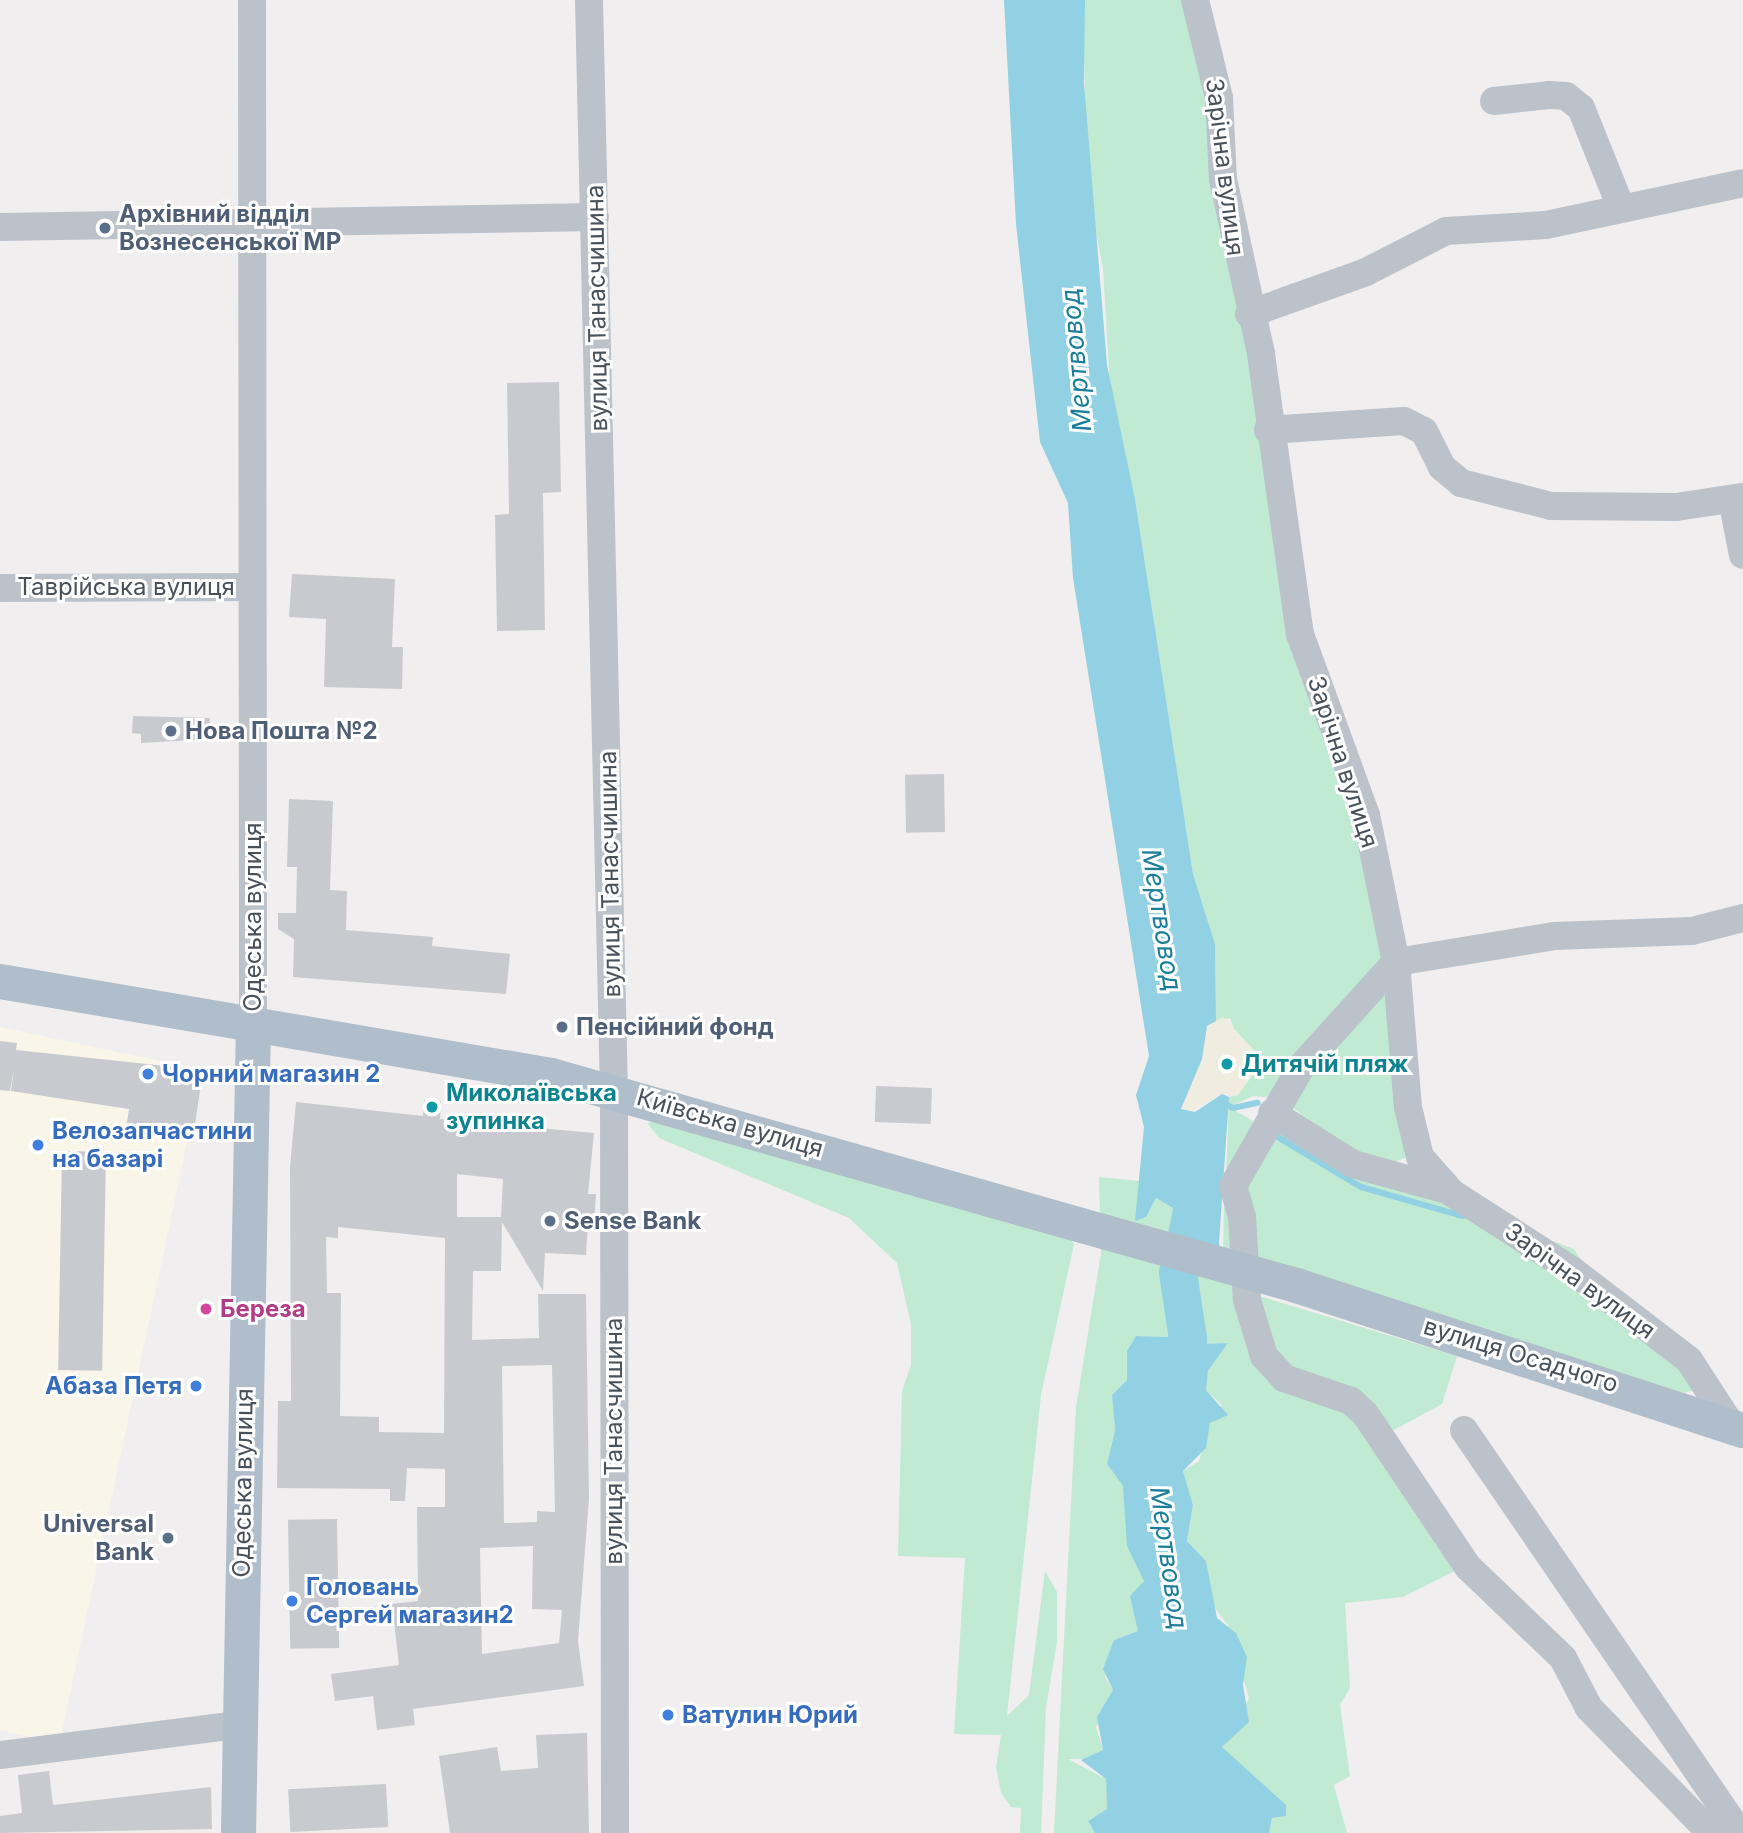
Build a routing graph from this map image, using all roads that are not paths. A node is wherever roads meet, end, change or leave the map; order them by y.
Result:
1 (252, 0) edge
2 (589, 0) edge
3 (1195, 0) edge
4 (1494, 101) dead end
5 (1743, 183) edge
6 (1620, 205) junction
7 (595, 216) junction
8 (254, 222) junction
9 (0, 227) edge
10 (1249, 314) junction
11 (1268, 430) junction
12 (1737, 498) edge
13 (1743, 555) edge
14 (252, 587) junction
15 (0, 588) edge
16 (1743, 918) edge
17 (1396, 962) junction
18 (0, 981) edge
19 (254, 1023) junction
20 (614, 1090) junction
21 (1272, 1113) junction
22 (1452, 1193) junction
23 (1296, 1285) joint
24 (1737, 1428) edge
25 (1464, 1430) dead end
26 (238, 1725) junction
27 (0, 1755) edge
28 (237, 1833) edge
29 (615, 1833) edge
30 (1710, 1833) edge
31 (1740, 1833) edge

1 - 8 street, Одеська вулиця
2 - 7 street, вулиця Танасчишина
3 - 10 street, Зарічна вулиця
4 - 6 street
5 - 6 street
6 - 10 street
7 - 8 street
7 - 20 street, вулиця Танасчишина
8 - 9 street
8 - 14 street, Одеська вулиця
10 - 11 street, Зарічна вулиця
11 - 12 street
11 - 17 street, Зарічна вулиця
12 - 13 street
14 - 15 street, Таврійська вулиця
14 - 19 street, Одеська вулиця
16 - 17 street
17 - 21 street
17 - 22 street, Зарічна вулиця
18 - 19 main road, Київська вулиця
19 - 20 main road, Київська вулиця
19 - 26 main road, Одеська вулиця
20 - 23 main road, Київська вулиця, bridge
20 - 29 street, вулиця Танасчишина
21 - 22 street
21 - 30 street
22 - 24 street, Зарічна вулиця
23 - 24 main road, вулиця Осадчого
25 - 31 street
26 - 27 street
26 - 28 main road, Одеська вулиця

